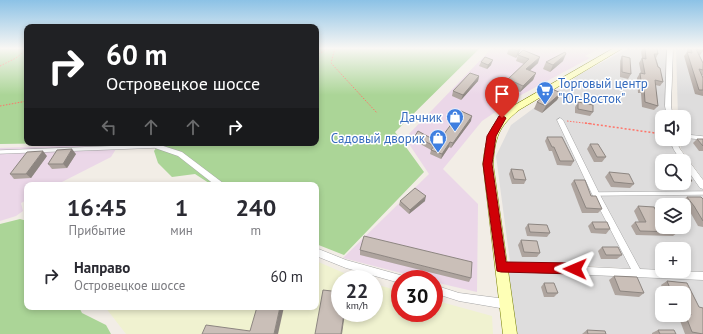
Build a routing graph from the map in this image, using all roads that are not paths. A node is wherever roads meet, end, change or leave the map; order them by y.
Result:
1 (592, 64) edge
2 (669, 64) edge
3 (669, 110) edge
4 (560, 120) road end
5 (691, 137) edge
6 (703, 138) edge
7 (156, 146) joint
8 (675, 146) edge
9 (0, 152) edge
10 (216, 182) edge
11 (703, 186) edge
12 (703, 193) edge
13 (596, 194) junction
14 (319, 254) edge
15 (501, 267) junction
16 (638, 273) junction
17 (703, 276) edge
18 (391, 277) edge
19 (443, 292) edge
20 (506, 304) junction
21 (510, 334) edge

1 - 15 main road
2 - 3 street
4 - 13 street
5 - 6 lane
7 - 9 lane
7 - 10 street
8 - 11 street
12 - 13 lane
13 - 16 street
14 - 18 street
15 - 16 street
15 - 20 main road
16 - 17 street
19 - 20 street
20 - 21 main road

